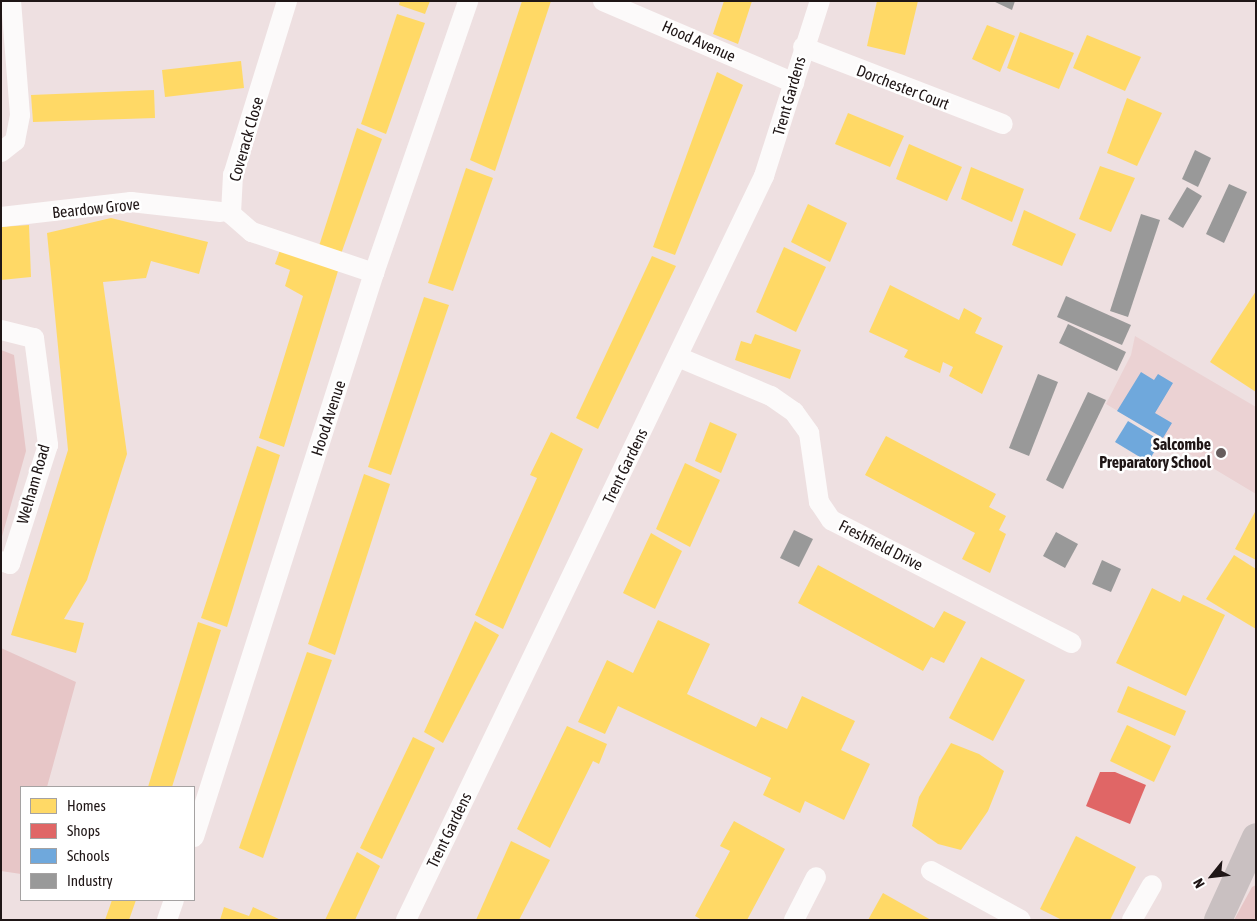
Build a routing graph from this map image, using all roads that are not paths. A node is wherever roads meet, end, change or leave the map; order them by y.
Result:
1 (11, 1) edge
2 (288, 1) edge
3 (468, 1) edge
4 (603, 1) edge
5 (820, 1) edge
6 (803, 47) junction
7 (794, 83) junction
8 (1003, 124) dead end
9 (1, 152) edge
10 (220, 212) dead end
11 (1, 217) edge
12 (374, 273) junction
13 (1, 330) edge
14 (678, 357) junction
15 (1, 561) edge
16 (1070, 643) dead end
17 (195, 834) edge
18 (1253, 853) edge
19 (931, 871) dead end
20 (816, 877) dead end
21 (1152, 885) dead end
22 (174, 901) edge
23 (167, 920) edge
24 (406, 920) edge
25 (794, 920) edge
26 (1021, 920) edge
27 (1132, 920) edge
28 (1218, 920) edge

1 - 9 street
2 - 12 street, Coverack Close
3 - 12 street, Hood Avenue
4 - 7 street, Hood Avenue
5 - 6 street, Trent Gardens
6 - 7 street, Trent Gardens
6 - 8 street, Dorchester Court
7 - 14 street, Trent Gardens
10 - 11 street, Beardow Grove
12 - 17 street, Hood Avenue
13 - 15 street, Welham Road
14 - 16 street, Freshfield Drive
14 - 24 street, Trent Gardens
18 - 28 main road
19 - 26 street
20 - 25 street
21 - 27 street
22 - 23 street

